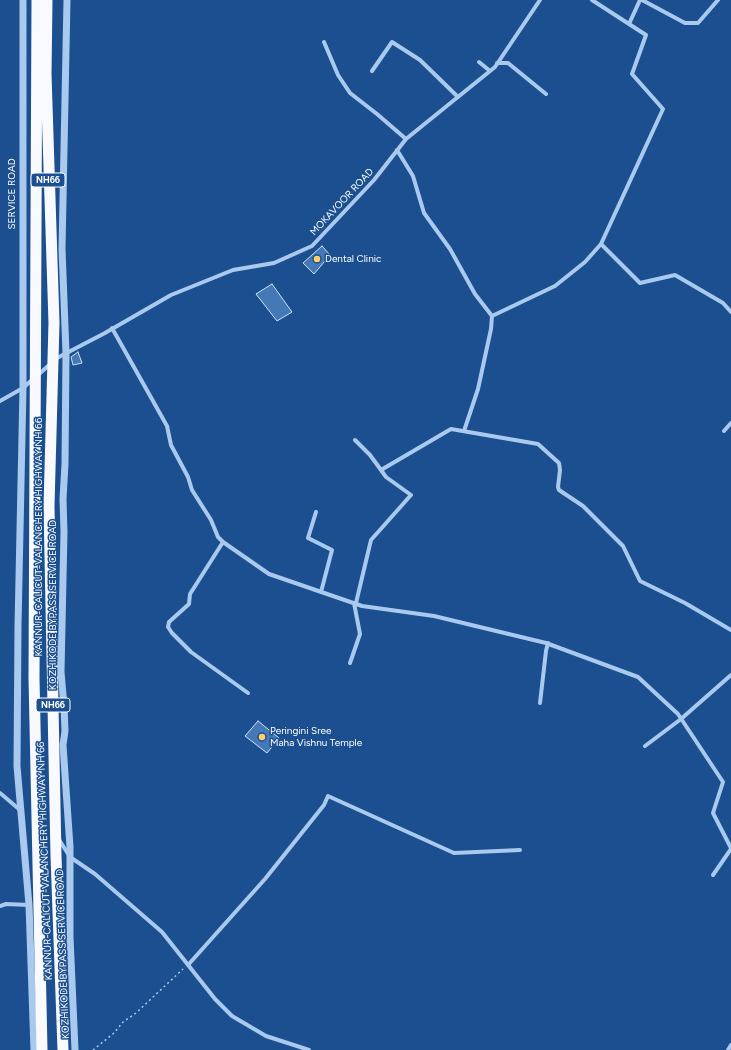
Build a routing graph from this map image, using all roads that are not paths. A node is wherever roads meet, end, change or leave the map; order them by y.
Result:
1 (23, 0) edge
2 (37, 0) edge
3 (47, 0) edge
4 (67, 0) edge
5 (540, 0) edge
6 (592, 0) edge
7 (641, 0) edge
8 (718, 0) edge
9 (629, 24) junction
10 (324, 42) dead end
11 (479, 62) dead end
12 (497, 63) junction
13 (372, 71) dead end
14 (490, 71) junction
15 (546, 94) dead end
16 (458, 97) junction
17 (406, 139) junction
18 (397, 150) junction
19 (601, 244) junction
20 (731, 312) edge
21 (492, 316) junction
22 (112, 328) junction
23 (66, 353) junction
24 (53, 361) junction
25 (35, 378) junction
26 (23, 388) junction
27 (0, 401) edge
28 (731, 423) edge
29 (464, 431) junction
30 (724, 431) dead end
31 (355, 440) dead end
32 (381, 470) junction
33 (316, 512) dead end
34 (223, 542) junction
35 (321, 592) junction
36 (355, 603) junction
37 (731, 630) edge
38 (548, 643) junction
39 (350, 663) dead end
40 (731, 675) edge
41 (248, 693) dead end
42 (540, 704) dead end
43 (681, 719) junction
44 (645, 746) dead end
45 (0, 793) edge
46 (22, 812) junction
47 (56, 834) junction
48 (731, 848) edge
49 (520, 850) dead end
50 (70, 857) junction
51 (713, 876) dead end
52 (0, 906) edge
53 (30, 906) junction
54 (188, 965) junction
55 (731, 1045) edge
56 (34, 1050) edge
57 (42, 1050) edge
58 (63, 1050) edge
59 (76, 1050) edge
60 (309, 1050) edge
61 (728, 1050) edge

1 - 26 street, SERVICE ROAD
2 - 25 highway
3 - 24 highway, KANNUR-CALICUT-VALANCHERY HIGHWAY NH 66 / NH66
4 - 23 street, KOZHIKODE BYPASS SERVICE ROAD
5 - 12 street, MOKAVOOR ROAD
6 - 9 street
7 - 8 street
7 - 9 street
9 - 19 street
10 - 17 street
11 - 14 street
12 - 14 street, MOKAVOOR ROAD
12 - 15 street
13 - 16 street
14 - 16 street, MOKAVOOR ROAD
16 - 17 street, MOKAVOOR ROAD
17 - 18 street, MOKAVOOR ROAD
18 - 21 street
18 - 22 street, MOKAVOOR ROAD
19 - 20 street
19 - 21 street
21 - 29 street
22 - 23 street, MOKAVOOR ROAD
22 - 34 street
23 - 24 street, MOKAVOOR ROAD
23 - 50 street, KOZHIKODE BYPASS SERVICE ROAD
24 - 25 street, MOKAVOOR ROAD
24 - 47 highway, KANNUR-CALICUT-VALANCHERY HIGHWAY NH 66 / NH66
25 - 26 street, MOKAVOOR ROAD
25 - 57 highway
26 - 27 street, MOKAVOOR ROAD
26 - 46 street, SERVICE ROAD
28 - 30 street
29 - 32 street
29 - 37 street
31 - 32 street
32 - 36 street
33 - 35 street
34 - 35 street
34 - 41 street
35 - 36 street
36 - 38 street
36 - 39 street
38 - 42 street
38 - 43 street
40 - 43 street
43 - 44 street
43 - 48 street
45 - 46 street
46 - 53 street, SERVICE ROAD
47 - 50 street
47 - 58 highway, KANNUR-CALICUT-VALANCHERY HIGHWAY NH 66 / NH66
48 - 51 street
49 - 54 street
50 - 54 street
50 - 59 street, KOZHIKODE BYPASS SERVICE ROAD
52 - 53 street
53 - 56 street, SERVICE ROAD
54 - 60 street
55 - 61 street

